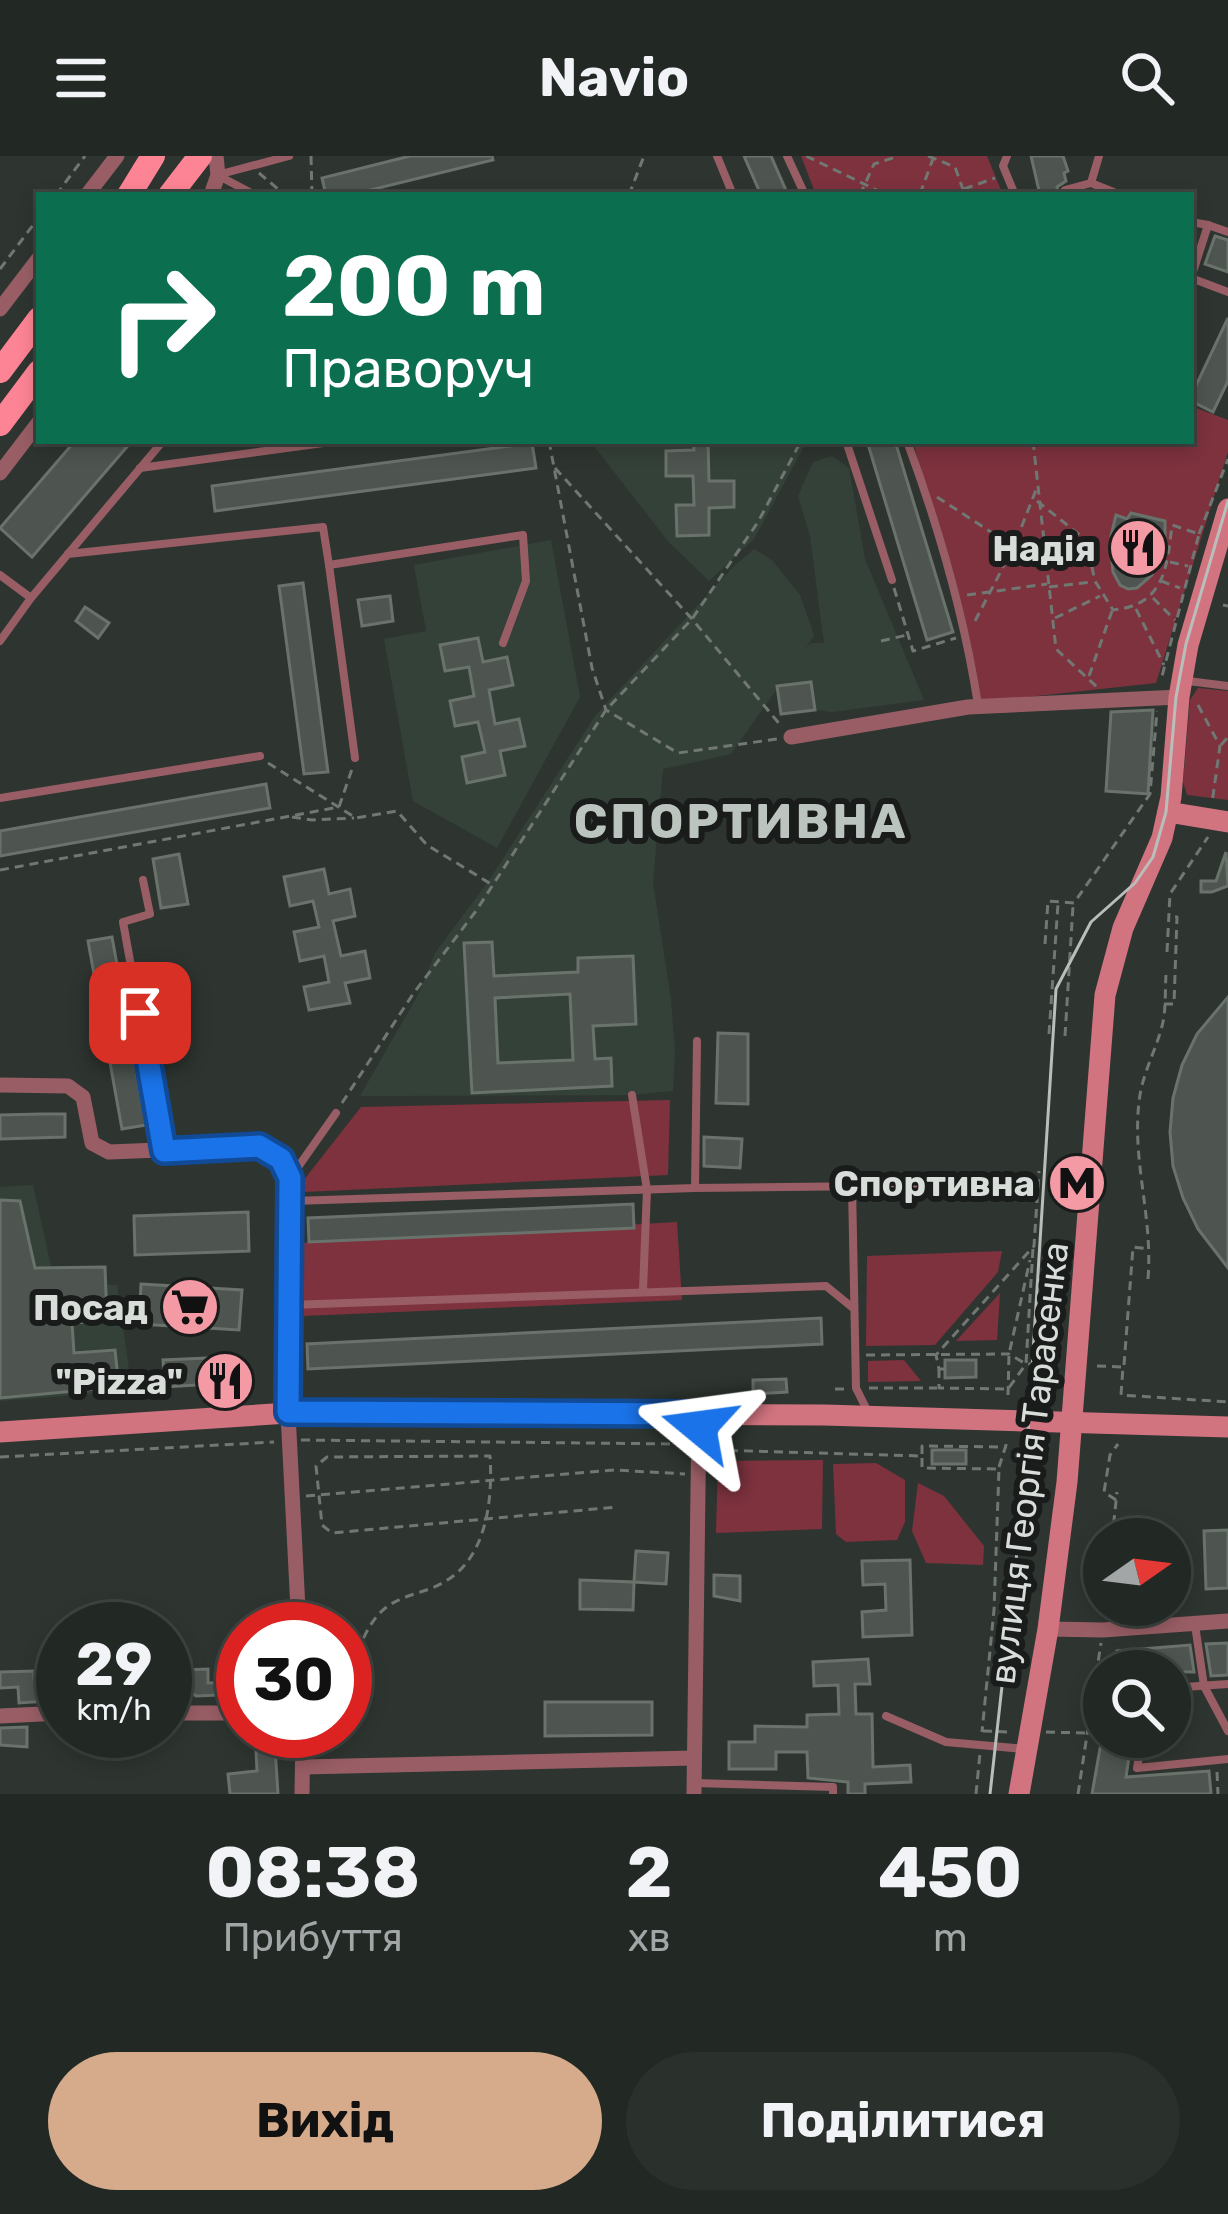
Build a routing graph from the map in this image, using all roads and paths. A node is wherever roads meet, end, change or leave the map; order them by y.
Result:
1 (85, 156) edge
2 (117, 156) edge
3 (153, 156) edge
4 (188, 156) edge
5 (216, 156) edge
6 (289, 156) edge
7 (311, 156) edge
8 (644, 156) edge
9 (717, 156) edge
10 (787, 156) edge
11 (806, 156) edge
12 (899, 156) edge
13 (1099, 156) edge
14 (932, 157) edge
15 (1004, 163) edge
16 (209, 165) edge
17 (251, 167) junction
18 (1090, 183) junction
19 (865, 184) junction
20 (1066, 190) dead end
21 (58, 192) edge
22 (89, 192) edge
23 (131, 192) edge
24 (170, 192) edge
25 (172, 192) edge
26 (250, 192) edge
27 (281, 192) edge
28 (312, 192) edge
29 (629, 192) edge
30 (732, 192) edge
31 (804, 192) edge
32 (861, 192) edge
33 (880, 192) edge
34 (922, 192) edge
35 (964, 192) edge
36 (1014, 192) edge
37 (1113, 192) edge
38 (36, 221) edge
39 (1194, 222) edge
40 (1208, 225) junction
41 (1228, 232) edge
42 (36, 262) edge
43 (0, 269) edge
44 (1194, 269) edge
45 (1194, 279) edge
46 (1228, 292) edge
47 (0, 309) edge
48 (36, 323) edge
49 (0, 371) edge
50 (36, 376) edge
51 (0, 424) edge
52 (36, 426) edge
53 (160, 444) edge
54 (316, 444) edge
55 (550, 444) edge
56 (799, 444) edge
57 (847, 444) edge
58 (908, 444) edge
59 (1033, 444) edge
60 (1228, 459) edge
61 (554, 466) junction
62 (138, 468) junction
63 (0, 472) edge
64 (925, 489) junction
65 (1036, 490) junction
66 (1037, 501) junction
67 (1227, 512) edge
68 (1199, 534) junction
69 (1014, 546) junction
70 (68, 554) junction
71 (1089, 556) junction
72 (1046, 557) junction
73 (1168, 561) junction
74 (329, 565) junction
75 (1188, 566) junction
76 (1046, 568) junction
77 (0, 574) edge
78 (892, 580) joint
79 (1160, 580) junction
80 (1095, 581) junction
81 (1049, 585) junction
82 (1182, 589) junction
83 (991, 594) junction
84 (956, 595) junction
85 (1102, 595) junction
86 (1151, 597) junction
87 (31, 598) junction
88 (1136, 608) junction
89 (1113, 610) junction
90 (692, 619) junction
91 (1053, 619) junction
92 (1175, 620) junction
93 (908, 634) junction
94 (967, 635) junction
95 (0, 640) edge
96 (881, 641) dead end
97 (503, 643) dead end
98 (1164, 665) junction
99 (1088, 679) junction
100 (1228, 686) edge
101 (1078, 690) dead end
102 (1179, 694) junction
103 (978, 706) junction
104 (606, 710) junction
105 (791, 737) junction
106 (1228, 737) edge
107 (1220, 746) junction
108 (356, 758) joint
109 (263, 759) joint
110 (0, 798) edge
111 (1212, 804) dead end
112 (339, 807) junction
113 (1168, 812) junction
114 (290, 816) junction
115 (356, 818) junction
116 (1228, 822) edge
117 (1208, 836) dead end
118 (0, 870) edge
119 (143, 880) dead end
120 (493, 885) junction
121 (1058, 902) junction
122 (1074, 903) junction
123 (1168, 916) junction
124 (1045, 944) dead end
125 (1167, 952) dead end
126 (1166, 975) dead end
127 (1164, 1004) junction
128 (1049, 1034) dead end
129 (1065, 1036) dead end
130 (697, 1041) dead end
131 (0, 1085) edge
132 (632, 1095) dead end
133 (336, 1113) joint
134 (164, 1151) junction
135 (1039, 1171) dead end
136 (290, 1178) junction
137 (852, 1186) junction
138 (968, 1186) dead end
139 (695, 1189) junction
140 (647, 1190) junction
141 (290, 1201) junction
142 (1034, 1246) junction
143 (1150, 1249) junction
144 (1148, 1279) dead end
145 (643, 1290) junction
146 (289, 1305) junction
147 (853, 1307) junction
148 (1009, 1354) junction
149 (855, 1355) junction
150 (936, 1355) junction
151 (1026, 1364) junction
152 (1059, 1365) dead end
153 (1097, 1366) dead end
154 (1124, 1367) junction
155 (856, 1388) junction
156 (939, 1388) junction
157 (835, 1389) dead end
158 (1008, 1392) junction
159 (1121, 1395) junction
160 (1121, 1402) dead end
161 (1228, 1402) edge
162 (288, 1412) junction
163 (698, 1414) junction
164 (843, 1416) junction
165 (870, 1416) junction
166 (1073, 1421) junction
167 (1228, 1427) edge
168 (0, 1432) edge
169 (290, 1441) junction
170 (1118, 1444) dead end
171 (699, 1451) junction
172 (0, 1456) edge
173 (922, 1456) junction
174 (932, 1456) dead end
175 (999, 1469) junction
176 (698, 1474) junction
177 (492, 1481) junction
178 (1117, 1492) dead end
179 (318, 1495) junction
180 (292, 1497) junction
181 (1116, 1501) junction
182 (617, 1508) dead end
183 (1114, 1518) edge
184 (485, 1519) junction
185 (298, 1602) edge
186 (1228, 1621) edge
187 (1195, 1623) junction
188 (372, 1626) edge
189 (1048, 1629) junction
190 (1102, 1630) junction
191 (1099, 1650) edge
192 (1228, 1684) edge
193 (1204, 1686) junction
194 (1191, 1687) edge
195 (36, 1714) edge
196 (0, 1716) edge
197 (886, 1716) dead end
198 (982, 1731) junction
199 (1228, 1731) edge
200 (1083, 1733) edge
201 (1029, 1738) junction
202 (981, 1745) junction
203 (304, 1758) edge
204 (694, 1758) junction
205 (1083, 1758) edge
206 (1139, 1758) edge
207 (1228, 1759) edge
208 (1216, 1760) junction
209 (304, 1767) junction
210 (694, 1789) edge
211 (302, 1794) edge
212 (833, 1794) edge
213 (976, 1794) edge
214 (1019, 1794) edge
215 (1078, 1794) edge
216 (1218, 1794) edge

1 - 21 path
2 - 22 street
3 - 23 main road
4 - 24 main road
5 - 16 street
6 - 17 lane
7 - 28 path
8 - 29 path
9 - 30 lane
10 - 31 lane
11 - 19 path
12 - 19 path
13 - 18 lane
14 - 34 path
14 - 35 path
15 - 35 path
15 - 36 lane
16 - 17 lane
16 - 25 main road
16 - 26 lane
17 - 27 path
18 - 20 lane
18 - 37 lane
19 - 32 path
19 - 33 path
38 - 43 path
39 - 40 lane
40 - 41 lane
40 - 44 lane
42 - 47 street
45 - 46 lane
48 - 49 main road
50 - 51 main road
52 - 63 street
53 - 62 lane
54 - 62 lane
55 - 61 path
56 - 90 path
57 - 78 lane
58 - 64 lane
59 - 65 path
60 - 68 path
61 - 90 path
61 - 104 path
62 - 70 lane
64 - 69 path
64 - 84 lane
65 - 66 path
65 - 69 path
66 - 71 path
66 - 72 path
67 - 102 main road, вулиця Георгія Тарасенка
68 - 73 path
68 - 75 path
69 - 76 path
69 - 83 path
70 - 74 lane
70 - 87 lane
71 - 72 path
71 - 80 path
72 - 76 path
73 - 75 path
73 - 79 path
74 - 97 lane
74 - 108 lane
75 - 82 path
76 - 81 path
77 - 87 lane
78 - 93 path
79 - 82 path
79 - 86 path
80 - 81 path
80 - 85 path
81 - 83 path
81 - 91 path
82 - 92 path
83 - 84 path
83 - 94 path
84 - 94 lane
85 - 89 path
85 - 91 path
86 - 88 path
86 - 92 path
87 - 95 lane
88 - 89 path
88 - 98 path
89 - 99 path
90 - 104 path
90 - 105 path
91 - 99 path
92 - 98 path
93 - 94 path
93 - 96 path
94 - 103 lane
98 - 102 path
99 - 101 path
100 - 102 lane
102 - 103 street
102 - 107 path
102 - 113 main road, вулиця Георгія Тарасенка
102 - 122 path
103 - 105 street
104 - 105 path
104 - 120 path
106 - 107 path
107 - 111 path
108 - 112 path
109 - 110 lane
109 - 112 path
112 - 114 path
112 - 115 path
113 - 116 main road
113 - 166 main road, вулиця Георгія Тарасенка
114 - 115 path
114 - 118 path
115 - 120 path
117 - 123 path
119 - 134 lane
120 - 133 path
121 - 122 path
121 - 124 path
121 - 128 path
122 - 129 path
123 - 125 path
123 - 127 path
126 - 127 path
127 - 143 path
130 - 139 lane
131 - 134 street
132 - 140 lane
133 - 136 lane
134 - 136 street
135 - 142 path
136 - 141 street
137 - 138 lane
137 - 139 lane
137 - 147 lane
139 - 140 lane
140 - 141 lane
140 - 145 lane
141 - 146 street
142 - 148 path
142 - 150 path
142 - 151 path
143 - 144 path
143 - 154 path
145 - 146 lane
145 - 147 lane
146 - 162 street
147 - 149 lane
148 - 150 path
148 - 151 path
148 - 158 path
149 - 150 path
149 - 155 lane
150 - 156 path
151 - 152 path
151 - 158 path
153 - 154 path
154 - 159 path
155 - 156 path
155 - 157 path
155 - 164 lane
155 - 165 lane
156 - 158 path
159 - 160 path
159 - 161 path
162 - 163 main road
162 - 168 main road
162 - 169 street
163 - 164 main road
163 - 171 street
164 - 165 main road
165 - 166 main road
166 - 167 main road
166 - 189 main road, вулиця Георгія Тарасенка
169 - 171 path
169 - 172 path
169 - 180 street
170 - 181 path
171 - 173 path
171 - 176 street
173 - 174 path
173 - 175 path
173 - 175 path
175 - 198 path
176 - 177 path
176 - 204 street
177 - 179 path
177 - 179 path
177 - 184 path
178 - 181 path
179 - 180 path
179 - 184 path
180 - 185 street
181 - 183 path
182 - 184 path
184 - 188 path
186 - 187 street
187 - 190 street
187 - 193 lane
189 - 190 street
189 - 201 main road, вулиця Георгія Тарасенка
190 - 191 path
192 - 193 lane
193 - 194 lane
193 - 199 lane
195 - 196 street
197 - 202 lane
198 - 201 path
198 - 202 path
200 - 201 path
201 - 202 lane
201 - 214 main road, вулиця Георгія Тарасенка
202 - 213 path
203 - 209 street
204 - 209 street
204 - 210 street
205 - 215 path
206 - 208 lane
207 - 208 lane
208 - 216 path
209 - 211 street
210 - 212 lane

